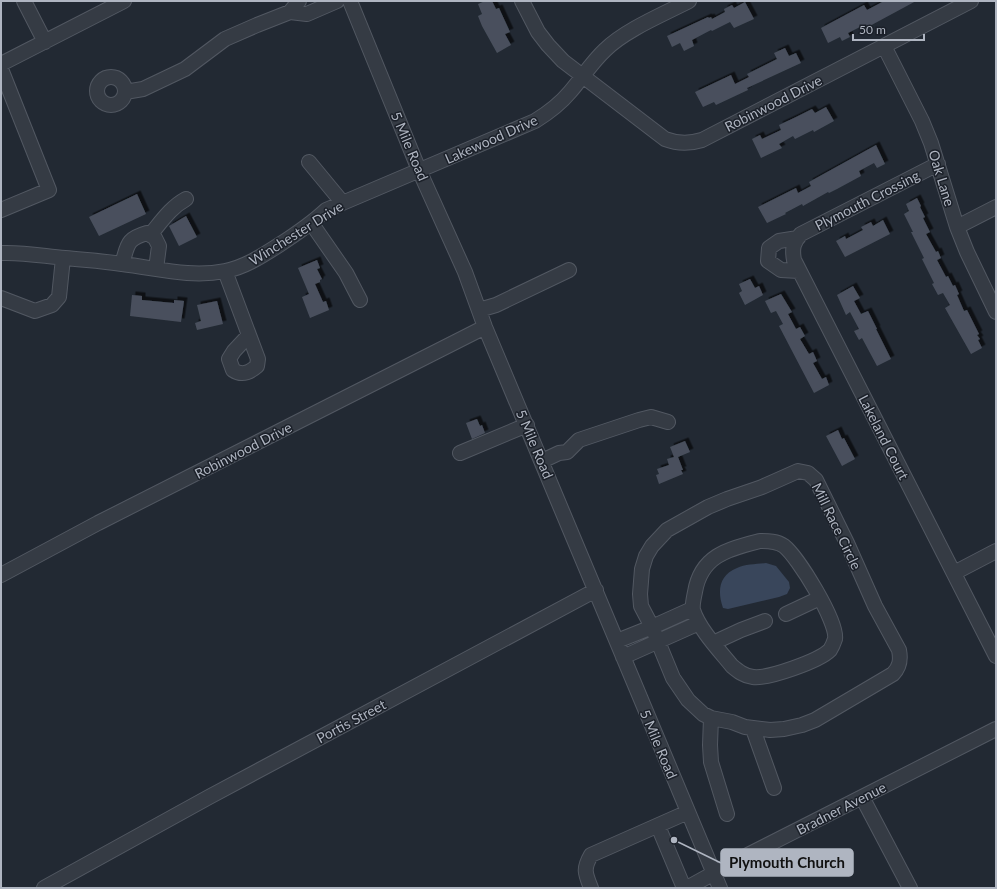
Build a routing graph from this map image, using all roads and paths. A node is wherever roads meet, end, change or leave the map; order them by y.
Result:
1 (24, 1) edge
2 (124, 1) edge
3 (300, 1) edge
4 (337, 1) edge
5 (350, 1) edge
6 (522, 1) edge
7 (689, 1) edge
8 (971, 1) edge
9 (290, 12) junction
10 (45, 42) junction
11 (884, 46) junction
12 (1, 64) edge
13 (1, 69) edge
14 (582, 76) junction
15 (125, 92) dead end
16 (308, 162) dead end
17 (938, 164) junction
18 (419, 170) junction
19 (186, 199) dead end
20 (342, 202) junction
21 (996, 207) edge
22 (1, 210) edge
23 (312, 224) junction
24 (957, 227) junction
25 (150, 235) junction
26 (798, 238) junction
27 (1, 252) edge
28 (63, 258) junction
29 (122, 264) junction
30 (156, 269) junction
31 (569, 270) dead end
32 (225, 271) junction
33 (799, 271) junction
34 (1, 298) edge
35 (360, 300) dead end
36 (479, 310) junction
37 (996, 312) edge
38 (485, 327) junction
39 (249, 335) dead end
40 (668, 422) dead end
41 (527, 425) junction
42 (460, 453) dead end
43 (542, 460) junction
44 (996, 551) edge
45 (954, 573) junction
46 (1, 576) edge
47 (596, 590) junction
48 (820, 598) junction
49 (692, 609) junction
50 (786, 614) dead end
51 (765, 621) dead end
52 (699, 623) junction
53 (652, 627) junction
54 (617, 642) junction
55 (659, 642) junction
56 (714, 643) junction
57 (996, 656) edge
58 (624, 657) junction
59 (711, 718) junction
60 (753, 729) junction
61 (996, 729) edge
62 (774, 788) dead end
63 (862, 797) junction
64 (688, 812) junction
65 (727, 814) dead end
66 (658, 826) junction
67 (714, 874) junction
68 (44, 888) edge
69 (592, 888) edge
70 (684, 888) edge
71 (687, 888) edge
72 (720, 888) edge
73 (910, 888) edge

1 - 10 street
2 - 10 street
3 - 9 street
4 - 9 street
5 - 18 street, 5 Mile Road
6 - 14 street, Robinwood Drive
7 - 14 street, Lakewood Drive
8 - 11 street, Robinwood Drive
9 - 15 street
10 - 12 street
11 - 14 street, Robinwood Drive
11 - 17 street, Oak Lane
13 - 22 street
14 - 18 street, Lakewood Drive
16 - 20 street
17 - 24 street, Oak Lane
17 - 26 street, Plymouth Crossing
18 - 20 street, Winchester Drive
18 - 36 street, 5 Mile Road
19 - 25 street
20 - 23 street, Winchester Drive
21 - 24 street
23 - 32 street, Winchester Drive
23 - 35 street
24 - 37 street, Oak Lane
25 - 29 street
25 - 30 street
26 - 33 street
26 - 33 street, Plymouth Crossing
27 - 28 street, Winchester Drive
28 - 29 street, Winchester Drive
28 - 34 street
29 - 30 street, Winchester Drive
30 - 32 street, Winchester Drive
31 - 36 street
32 - 39 street
33 - 45 street, Lakeland Court
36 - 38 street, 5 Mile Road
38 - 41 street, 5 Mile Road
38 - 46 street, Robinwood Drive
40 - 43 street
41 - 42 street
41 - 43 street, 5 Mile Road
43 - 47 street, 5 Mile Road
44 - 45 street
45 - 57 street, Lakeland Court
47 - 54 street, 5 Mile Road
47 - 68 street, Portis Street
48 - 49 street
48 - 50 street
48 - 56 street
49 - 52 street
49 - 53 street
51 - 56 street
52 - 55 street
52 - 56 street
53 - 54 street
53 - 55 street, Mill Race Circle
53 - 60 street, Mill Race Circle
54 - 58 street, 5 Mile Road
55 - 58 street
55 - 59 street, Mill Race Circle
58 - 64 street, 5 Mile Road
59 - 60 street, Mill Race Circle
59 - 65 street
60 - 62 street
61 - 63 street, Bradner Avenue
63 - 67 street, Bradner Avenue
63 - 73 street
64 - 66 street
64 - 67 street, 5 Mile Road
66 - 69 street
66 - 70 street
67 - 71 street, Bradner Avenue
67 - 72 street, 5 Mile Road

